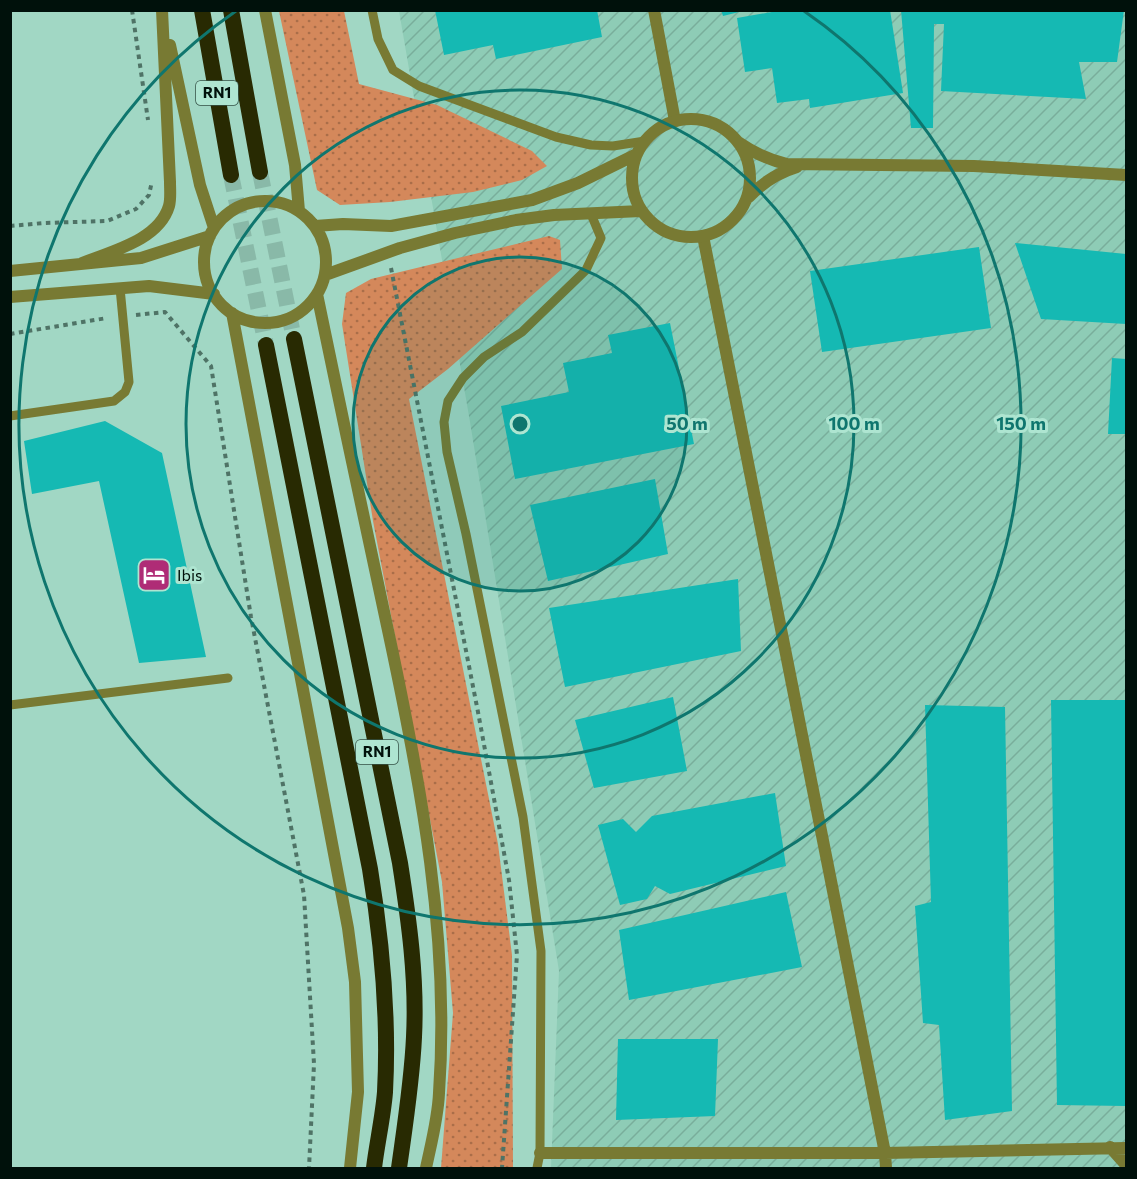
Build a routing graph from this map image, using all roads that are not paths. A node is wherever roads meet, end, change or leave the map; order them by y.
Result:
1 (202, 10) edge
2 (231, 10) edge
3 (265, 10) edge
4 (372, 10) edge
5 (654, 10) edge
6 (162, 11) edge
7 (675, 121) junction
8 (645, 141) junction
9 (738, 142) junction
10 (637, 154) junction
11 (805, 165) junction
12 (260, 172) tunnel mouth
13 (231, 175) tunnel mouth
14 (1126, 175) edge
15 (746, 200) junction
16 (299, 211) junction
17 (641, 211) junction
18 (591, 214) junction
19 (315, 226) junction
20 (212, 232) junction
21 (703, 236) junction
22 (82, 263) junction
23 (10, 271) edge
24 (325, 275) junction
25 (120, 288) junction
26 (214, 294) junction
27 (317, 294) junction
28 (10, 297) edge
29 (232, 313) junction
30 (294, 339) tunnel mouth
31 (266, 345) tunnel mouth
32 (10, 416) edge
33 (228, 678) dead end
34 (10, 705) edge
35 (1110, 1147) junction
36 (1126, 1148) edge
37 (540, 1153) junction
38 (885, 1153) junction
39 (1126, 1165) edge
40 (350, 1168) edge
41 (374, 1168) edge
42 (399, 1168) edge
43 (426, 1168) edge
44 (537, 1168) edge
45 (886, 1168) edge

1 - 13 highway, RN1
2 - 12 highway, RN1
3 - 16 street
4 - 8 lane
5 - 7 street
6 - 20 street
6 - 22 street
7 - 8 street
7 - 9 street
8 - 10 street
9 - 11 street
9 - 15 street
10 - 17 street
10 - 19 street
11 - 14 street
11 - 15 street
15 - 21 street
16 - 19 street
16 - 20 street
17 - 18 street
17 - 21 street
18 - 24 street
18 - 37 lane
19 - 24 street
20 - 22 street
20 - 26 street
21 - 38 street
22 - 23 street
24 - 27 street
25 - 26 street
25 - 28 street
25 - 32 lane
26 - 29 street
27 - 29 street
27 - 43 street
29 - 40 street
30 - 42 highway, RN1
31 - 41 highway, RN1
33 - 34 lane
35 - 36 street
35 - 38 street
35 - 39 street
37 - 38 street
37 - 44 lane
38 - 45 street

